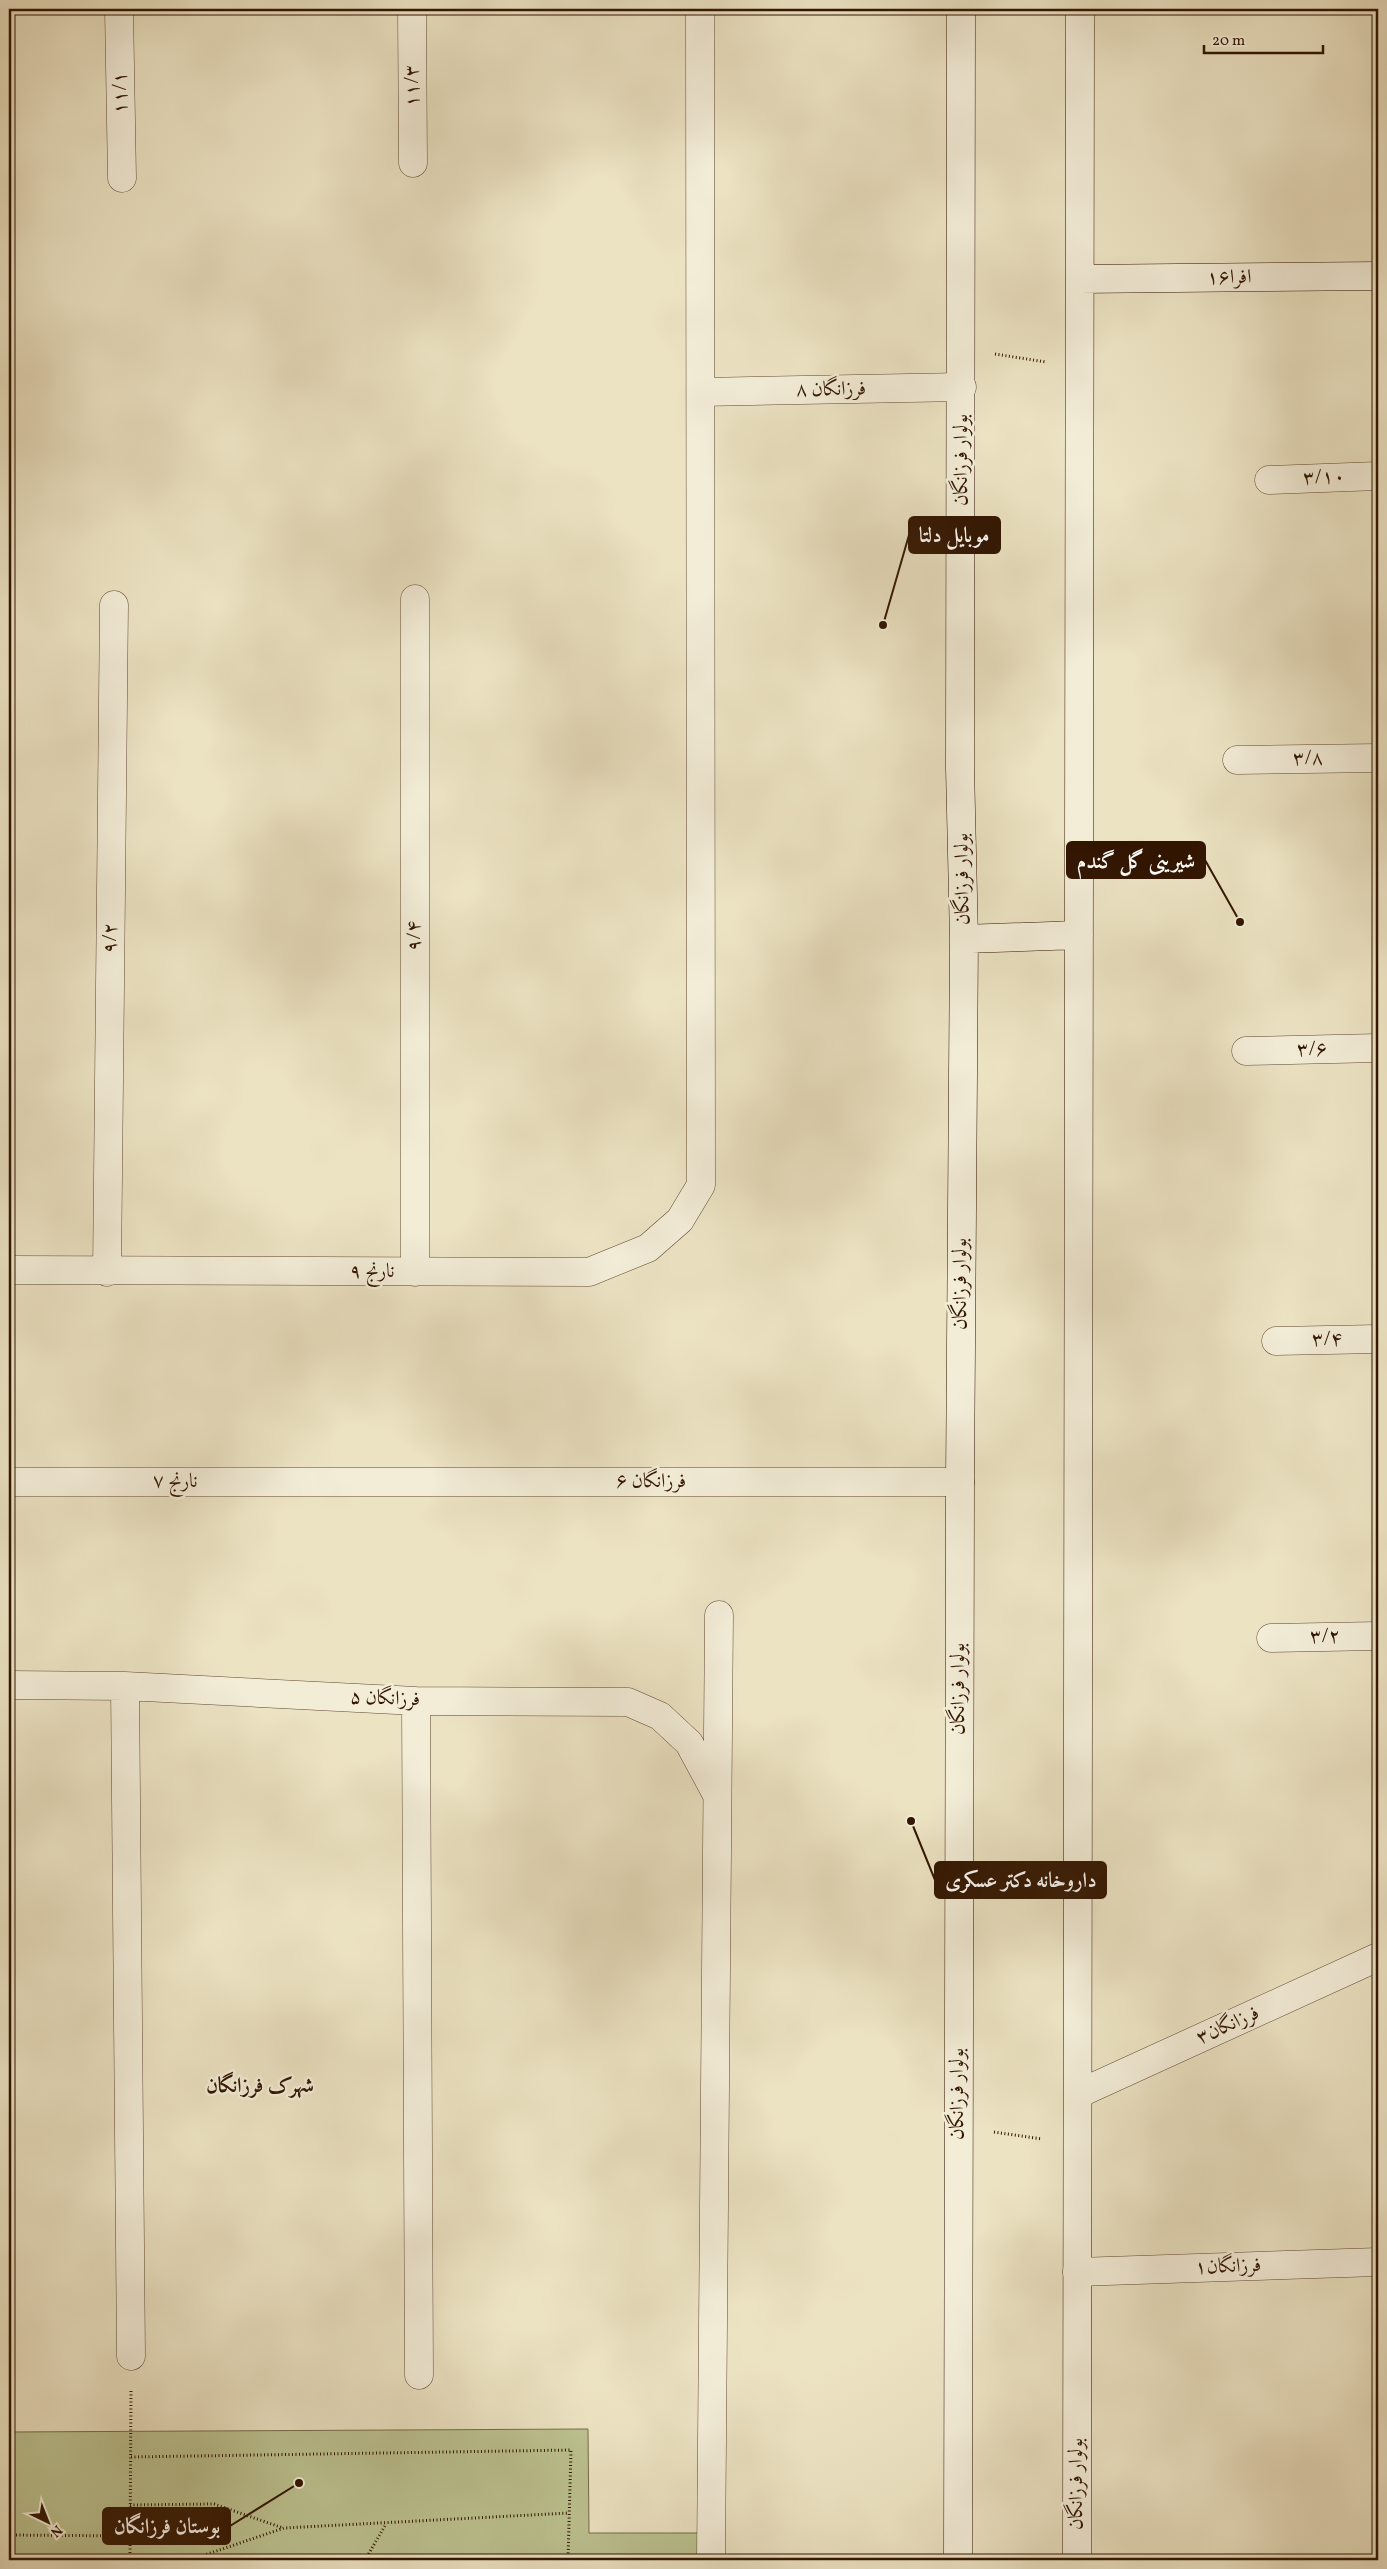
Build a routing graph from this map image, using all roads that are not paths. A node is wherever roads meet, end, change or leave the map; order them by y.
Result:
1 (119, 9) edge
2 (412, 9) edge
3 (700, 9) edge
4 (961, 9) edge
5 (1080, 9) edge
6 (413, 162) dead end
7 (122, 178) dead end
8 (1378, 276) edge
9 (1080, 279) junction
10 (962, 387) junction
11 (701, 392) junction
12 (1378, 476) edge
13 (1269, 480) dead end
14 (415, 599) dead end
15 (114, 605) dead end
16 (1378, 758) edge
17 (1237, 760) dead end
18 (1079, 935) junction
19 (964, 938) junction
20 (1378, 1048) edge
21 (1246, 1051) dead end
22 (9, 1270) edge
23 (107, 1272) junction
24 (415, 1272) junction
25 (1378, 1339) edge
26 (1276, 1341) dead end
27 (9, 1482) edge
28 (342, 1482) joint
29 (960, 1482) junction
30 (719, 1615) dead end
31 (1378, 1636) edge
32 (1271, 1638) dead end
33 (9, 1685) edge
34 (125, 1686) junction
35 (416, 1701) junction
36 (718, 1795) junction
37 (1378, 1958) edge
38 (1078, 2094) junction
39 (1378, 2262) edge
40 (1077, 2272) junction
41 (131, 2356) road end
42 (419, 2375) dead end
43 (711, 2560) edge
44 (958, 2560) edge
45 (1077, 2560) edge

1 - 7 street, ۱۱/۱
2 - 6 street, ۱۱/۳
3 - 11 street
4 - 10 street, بولوار فرزانگان
5 - 9 street, بولوار فرزانگان
8 - 9 street, ۱۶افرا
9 - 18 street, بولوار فرزانگان
10 - 11 street, فرزانگان ۸
10 - 19 street, بولوار فرزانگان
11 - 24 street, نارنج ۹
12 - 13 street, ۳/۱۰
14 - 24 street, ۹/۴
15 - 23 street, ۹/۲
16 - 17 street, ۳/۸
18 - 19 street
18 - 38 street, بولوار فرزانگان
19 - 29 street, بولوار فرزانگان
20 - 21 street, ۳/۶
22 - 23 street, نارنج ۹
23 - 24 street, نارنج ۹
25 - 26 street, ۳/۴
27 - 28 street, نارنج ۷
28 - 29 street, فرزانگان ۶
29 - 44 street, بولوار فرزانگان
30 - 36 street
31 - 32 street, ۳/۲
33 - 34 street, فرزانگان ۵
34 - 35 street, فرزانگان ۵
34 - 41 street
35 - 36 street, فرزانگان ۵
35 - 42 street
36 - 43 street
37 - 38 street, فرزانگان۳
38 - 40 street, بولوار فرزانگان
39 - 40 street, فرزانگان۱
40 - 45 street, بولوار فرزانگان

